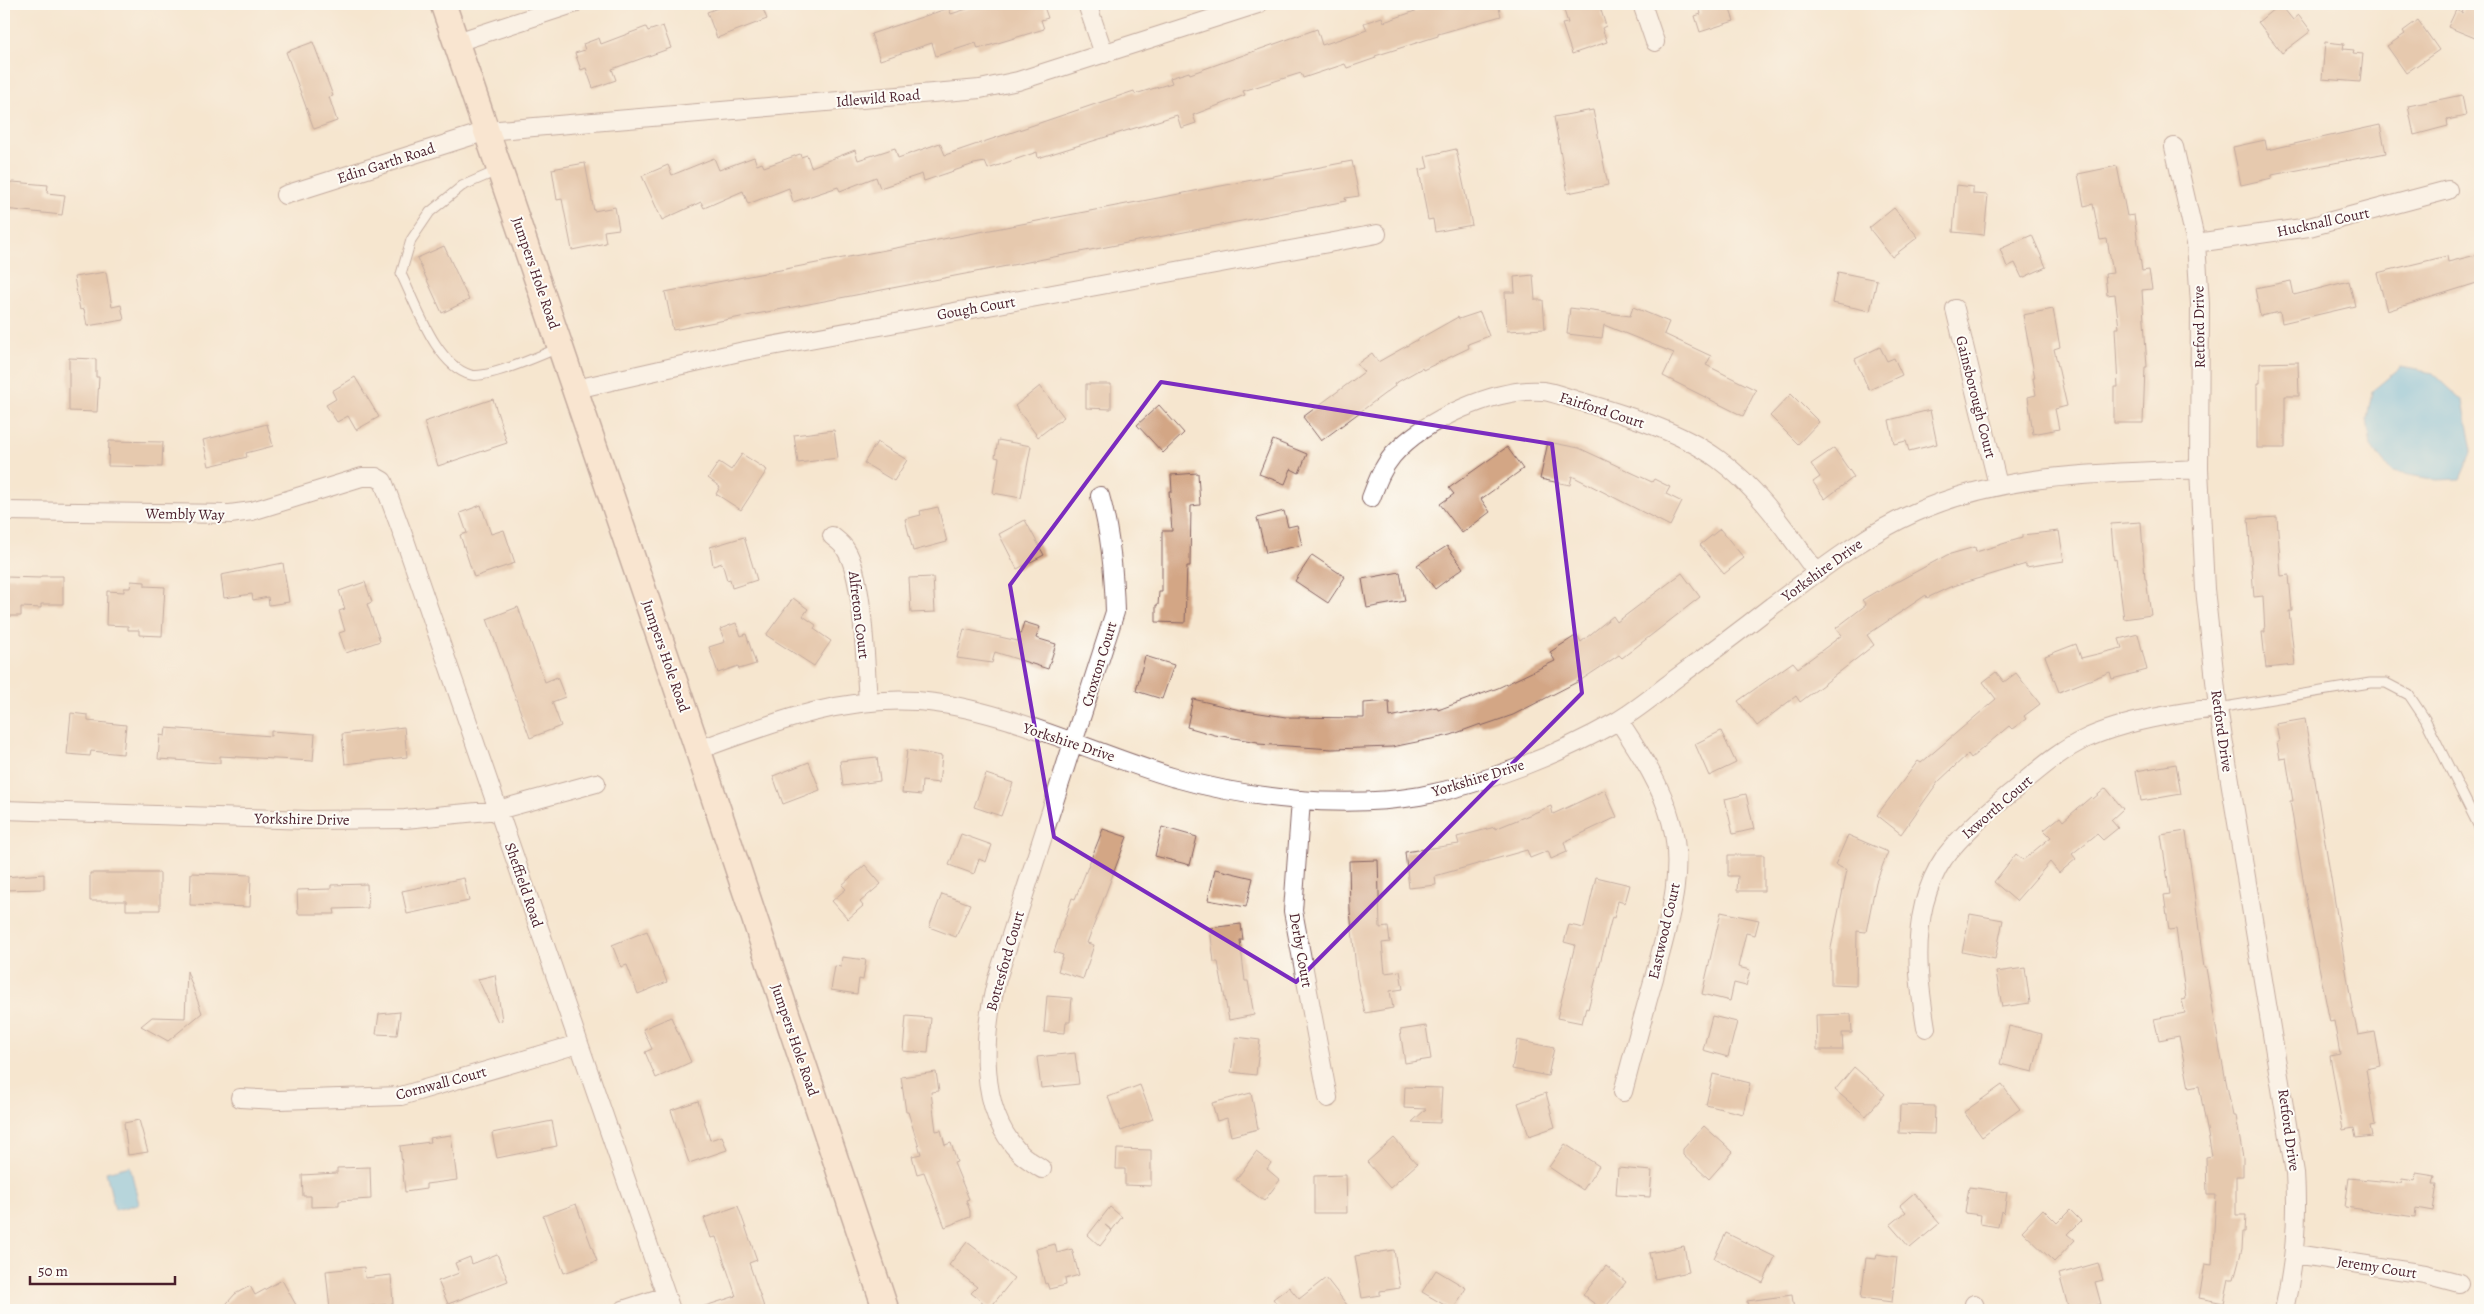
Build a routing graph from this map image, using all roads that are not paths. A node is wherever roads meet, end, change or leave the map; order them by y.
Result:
1 (443, 4) edge
2 (573, 4) edge
3 (1087, 4) edge
4 (1258, 4) edge
5 (1642, 4) edge
6 (457, 42) junction
7 (1655, 42) dead end
8 (1104, 54) junction
9 (487, 131) junction
10 (2174, 147) dead end
11 (500, 170) junction
12 (2448, 190) dead end
13 (285, 195) dead end
14 (1377, 234) dead end
15 (2196, 243) junction
16 (1955, 309) dead end
17 (561, 347) junction
18 (576, 389) junction
19 (2199, 469) junction
20 (362, 477) joint
21 (1998, 485) junction
22 (1100, 496) dead end
23 (1371, 498) dead end
24 (4, 511) edge
25 (832, 536) dead end
26 (1817, 573) junction
27 (868, 702) junction
28 (2218, 708) junction
29 (1619, 721) junction
30 (1074, 742) junction
31 (698, 750) junction
32 (596, 783) dead end
33 (1301, 800) junction
34 (4, 810) edge
35 (498, 810) junction
36 (2480, 829) edge
37 (1926, 1028) dead end
38 (578, 1044) junction
39 (1623, 1092) dead end
40 (240, 1098) dead end
41 (1328, 1098) dead end
42 (1042, 1170) dead end
43 (2295, 1254) junction
44 (2459, 1283) dead end
45 (668, 1303) edge
46 (623, 1310) edge
47 (886, 1310) edge
48 (2284, 1310) edge

1 - 6 main road, Jumpers Hole Road
2 - 6 street
3 - 8 street
4 - 8 street, Idlewild Road
5 - 7 street
6 - 9 main road, Jumpers Hole Road
8 - 9 street, Idlewild Road
9 - 11 main road, Jumpers Hole Road
9 - 13 street, Edin Garth Road
10 - 15 street, Retford Drive
11 - 17 main road, Jumpers Hole Road
11 - 17 lane
12 - 15 street, Hucknall Court
14 - 18 street, Gough Court
15 - 19 street, Retford Drive
16 - 21 street, Gainsborough Court
17 - 18 main road, Jumpers Hole Road
18 - 31 main road, Jumpers Hole Road
19 - 21 street, Yorkshire Drive
19 - 28 street, Retford Drive
20 - 24 street, Wembly Way
20 - 35 street, Sheffield Road
21 - 26 street, Yorkshire Drive
22 - 30 street, Croxton Court
23 - 26 street, Fairford Court
25 - 27 street, Alfreton Court
26 - 29 street, Yorkshire Drive
27 - 30 street, Yorkshire Drive
27 - 31 street, Yorkshire Drive
28 - 36 lane
28 - 37 street, Ixworth Court
28 - 43 street, Retford Drive
29 - 33 street, Yorkshire Drive
29 - 39 street, Eastwood Court
30 - 33 street, Yorkshire Drive
30 - 42 street, Bottesford Court
31 - 47 main road, Jumpers Hole Road
32 - 35 street, Yorkshire Drive
33 - 41 street, Derby Court
34 - 35 street, Yorkshire Drive
35 - 38 street, Sheffield Road
38 - 40 street, Cornwall Court
38 - 45 street, Sheffield Road
43 - 44 street, Jeremy Court
43 - 48 street, Retford Drive
45 - 46 street

